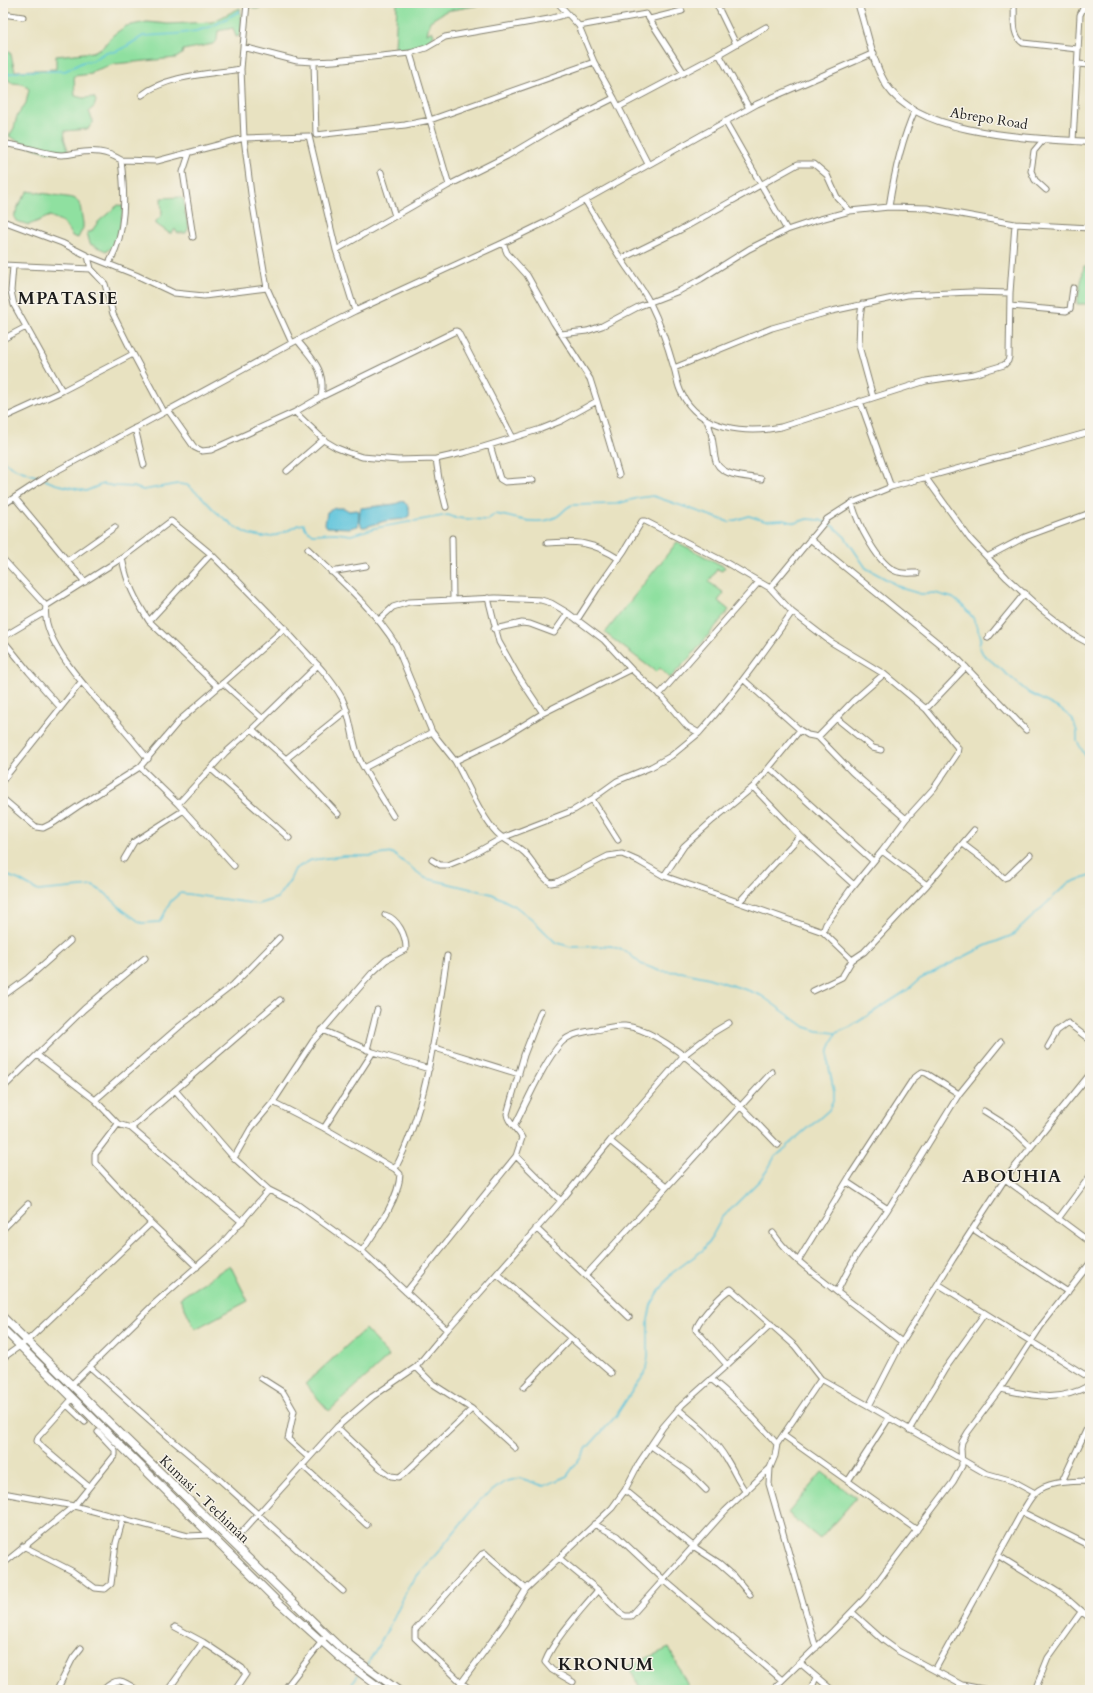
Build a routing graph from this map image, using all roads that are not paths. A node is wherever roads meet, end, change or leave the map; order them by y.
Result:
1 (247, 3) edge
2 (558, 3) edge
3 (716, 3) edge
4 (858, 3) edge
5 (1090, 3) edge
6 (1014, 6) dead end
7 (682, 11) dead end
8 (3, 14) edge
9 (567, 14) junction
10 (22, 17) dead end
11 (650, 19) junction
12 (579, 26) junction
13 (766, 27) dead end
14 (736, 44) junction
15 (243, 47) junction
16 (1077, 49) junction
17 (410, 53) junction
18 (718, 54) junction
19 (874, 54) junction
20 (314, 62) junction
21 (594, 62) junction
22 (1078, 64) junction
23 (1090, 65) edge
24 (241, 68) junction
25 (684, 72) junction
26 (142, 95) dead end
27 (614, 98) junction
28 (619, 107) junction
29 (749, 108) junction
30 (915, 110) junction
31 (430, 120) junction
32 (725, 121) junction
33 (316, 134) junction
34 (309, 136) junction
35 (244, 138) junction
36 (1044, 139) junction
37 (1073, 141) junction
38 (1090, 142) edge
39 (3, 144) edge
40 (188, 154) junction
41 (121, 160) junction
42 (648, 164) junction
43 (381, 172) dead end
44 (761, 184) junction
45 (449, 185) junction
46 (1046, 190) dead end
47 (585, 200) junction
48 (889, 207) junction
49 (850, 211) junction
50 (395, 216) junction
51 (3, 221) edge
52 (1015, 224) junction
53 (1090, 228) edge
54 (787, 230) junction
55 (193, 237) dead end
56 (504, 243) junction
57 (336, 250) junction
58 (88, 256) junction
59 (621, 259) junction
60 (109, 263) junction
61 (4, 264) edge
62 (13, 266) junction
63 (91, 268) junction
64 (267, 288) junction
65 (1073, 288) dead end
66 (1010, 293) junction
67 (649, 301) junction
68 (862, 304) junction
69 (1010, 306) junction
70 (355, 311) junction
71 (26, 327) junction
72 (561, 334) junction
73 (3, 339) edge
74 (298, 340) junction
75 (292, 343) junction
76 (133, 354) junction
77 (674, 368) junction
78 (62, 391) junction
79 (321, 397) junction
80 (873, 397) junction
81 (597, 400) junction
82 (860, 401) junction
83 (166, 411) junction
84 (295, 412) junction
85 (3, 418) edge
86 (707, 421) junction
87 (134, 428) junction
88 (1090, 432) edge
89 (513, 438) junction
90 (324, 439) junction
91 (490, 445) junction
92 (436, 458) junction
93 (144, 465) dead end
94 (286, 471) dead end
95 (619, 475) dead end
96 (926, 478) junction
97 (761, 479) dead end
98 (533, 480) dead end
99 (891, 487) junction
100 (15, 498) junction
101 (852, 503) junction
102 (3, 505) edge
103 (446, 507) dead end
104 (1090, 514) edge
105 (115, 527) dead end
106 (452, 538) dead end
107 (810, 539) junction
108 (547, 543) dead end
109 (308, 549) dead end
110 (211, 554) junction
111 (987, 557) junction
112 (122, 558) junction
113 (619, 559) junction
114 (67, 561) junction
115 (4, 562) edge
116 (366, 566) dead end
117 (331, 572) junction
118 (917, 573) dead end
119 (85, 582) junction
120 (759, 582) junction
121 (770, 588) junction
122 (1024, 593) junction
123 (488, 598) junction
124 (453, 599) junction
125 (46, 609) junction
126 (792, 612) junction
127 (568, 613) junction
128 (379, 620) junction
129 (578, 620) junction
130 (149, 621) junction
131 (285, 628) junction
132 (494, 628) junction
133 (3, 637) edge
134 (988, 638) dead end
135 (3, 640) edge
136 (1090, 644) edge
137 (318, 665) junction
138 (966, 667) junction
139 (631, 669) junction
140 (884, 674) junction
141 (744, 680) junction
142 (81, 682) junction
143 (223, 682) junction
144 (218, 686) junction
145 (659, 695) junction
146 (60, 707) junction
147 (926, 709) junction
148 (347, 710) junction
149 (543, 713) junction
150 (836, 718) junction
151 (263, 719) junction
152 (252, 729) junction
153 (800, 730) junction
154 (1026, 730) dead end
155 (432, 732) junction
156 (699, 733) junction
157 (818, 737) junction
158 (881, 750) dead end
159 (148, 759) junction
160 (286, 759) junction
161 (455, 761) junction
162 (140, 767) junction
163 (364, 768) junction
164 (770, 768) junction
165 (211, 769) junction
166 (3, 780) edge
167 (753, 787) junction
168 (3, 799) edge
169 (592, 799) junction
170 (178, 804) junction
171 (184, 810) junction
172 (338, 814) dead end
173 (393, 816) dead end
174 (906, 818) junction
175 (974, 830) dead end
176 (800, 836) junction
177 (290, 838) dead end
178 (502, 838) junction
179 (618, 840) dead end
180 (963, 844) junction
181 (882, 850) junction
182 (1030, 855) dead end
183 (124, 859) dead end
184 (432, 860) dead end
185 (873, 862) junction
186 (234, 866) dead end
187 (664, 876) junction
188 (854, 885) junction
189 (927, 885) junction
190 (740, 902) junction
191 (385, 915) dead end
192 (823, 932) junction
193 (279, 938) dead end
194 (70, 941) dead end
195 (447, 956) dead end
196 (145, 958) dead end
197 (852, 960) junction
198 (813, 991) dead end
199 (3, 996) edge
200 (280, 1000) dead end
201 (377, 1010) dead end
202 (541, 1011) dead end
203 (729, 1023) dead end
204 (322, 1030) junction
205 (1090, 1040) edge
206 (1001, 1042) dead end
207 (432, 1047) junction
208 (1048, 1047) dead end
209 (370, 1051) junction
210 (37, 1055) junction
211 (684, 1055) junction
212 (429, 1069) junction
213 (772, 1072) dead end
214 (519, 1074) junction
215 (1090, 1074) edge
216 (3, 1088) edge
217 (175, 1090) junction
218 (959, 1094) junction
219 (95, 1100) junction
220 (273, 1102) junction
221 (740, 1106) junction
222 (984, 1111) dead end
223 (118, 1124) junction
224 (514, 1127) junction
225 (131, 1128) junction
226 (324, 1128) junction
227 (610, 1141) junction
228 (778, 1145) dead end
229 (1031, 1147) junction
230 (516, 1156) junction
231 (234, 1158) junction
232 (395, 1169) junction
233 (1090, 1176) edge
234 (1005, 1179) junction
235 (847, 1182) junction
236 (666, 1187) junction
237 (269, 1190) junction
238 (561, 1201) junction
239 (28, 1204) dead end
240 (888, 1209) junction
241 (1058, 1219) junction
242 (242, 1222) junction
243 (151, 1223) junction
244 (536, 1228) junction
245 (3, 1229) edge
246 (974, 1229) junction
247 (772, 1234) dead end
248 (1090, 1242) edge
249 (362, 1251) junction
250 (798, 1261) junction
251 (1090, 1264) edge
252 (197, 1268) junction
253 (497, 1274) junction
254 (586, 1275) junction
255 (938, 1284) junction
256 (406, 1292) junction
257 (837, 1292) junction
258 (1068, 1292) junction
259 (985, 1313) junction
260 (3, 1316) edge
261 (629, 1317) dead end
262 (771, 1324) junction
263 (3, 1329) edge
264 (447, 1330) junction
265 (570, 1339) junction
266 (27, 1341) junction
267 (1031, 1341) junction
268 (902, 1342) junction
269 (21, 1347) junction
270 (3, 1358) edge
271 (728, 1365) junction
272 (90, 1367) junction
273 (416, 1367) junction
274 (611, 1373) dead end
275 (261, 1378) dead end
276 (1090, 1378) edge
277 (711, 1379) junction
278 (821, 1379) junction
279 (71, 1385) junction
280 (1090, 1385) edge
281 (524, 1387) dead end
282 (1000, 1389) junction
283 (74, 1398) junction
284 (67, 1405) junction
285 (869, 1406) junction
286 (472, 1409) junction
287 (678, 1409) junction
288 (889, 1418) junction
289 (85, 1422) dead end
290 (1090, 1422) edge
291 (337, 1427) junction
292 (909, 1430) junction
293 (98, 1432) dead end
294 (783, 1435) junction
295 (777, 1444) junction
296 (651, 1446) junction
297 (515, 1448) dead end
298 (309, 1458) junction
299 (963, 1460) junction
300 (302, 1465) junction
301 (770, 1468) junction
302 (760, 1478) junction
303 (848, 1481) junction
304 (1090, 1481) edge
305 (1062, 1482) junction
306 (769, 1484) junction
307 (89, 1487) junction
308 (625, 1490) junction
309 (706, 1490) dead end
310 (746, 1492) junction
311 (3, 1493) edge
312 (1035, 1493) junction
313 (74, 1506) junction
314 (1022, 1512) junction
315 (257, 1514) junction
316 (123, 1518) junction
317 (594, 1524) junction
318 (367, 1525) dead end
319 (917, 1530) junction
320 (211, 1535) junction
321 (232, 1543) junction
322 (24, 1546) junction
323 (693, 1546) junction
324 (1090, 1546) edge
325 (999, 1556) junction
326 (559, 1558) junction
327 (3, 1564) edge
328 (664, 1580) junction
329 (526, 1589) junction
330 (598, 1590) junction
331 (343, 1591) dead end
332 (750, 1595) dead end
333 (852, 1612) junction
334 (1081, 1612) junction
335 (1090, 1618) edge
336 (174, 1627) dead end
337 (327, 1635) junction
338 (321, 1641) junction
339 (203, 1642) junction
340 (81, 1648) dead end
341 (816, 1648) junction
342 (800, 1663) junction
343 (935, 1670) junction
344 (816, 1677) junction
345 (782, 1680) junction
346 (573, 1682) dead end
347 (462, 1683) junction
348 (961, 1687) edge
349 (57, 1690) edge
350 (103, 1690) edge
351 (137, 1690) edge
352 (168, 1690) edge
353 (235, 1690) edge
354 (284, 1690) edge
355 (383, 1690) edge
356 (398, 1690) edge
357 (456, 1690) edge
358 (471, 1690) edge
359 (772, 1690) edge
360 (811, 1690) edge
361 (832, 1690) edge
362 (988, 1690) edge
363 (1035, 1690) edge

1 - 15 street
2 - 9 street
3 - 14 street
4 - 19 main road, Abrepo Road
5 - 16 street
6 - 16 street
7 - 11 street
8 - 10 street
9 - 12 street
9 - 17 street
11 - 12 street
11 - 25 street
12 - 21 street
13 - 14 street
14 - 18 street
15 - 20 street
15 - 24 street
16 - 22 street
17 - 20 street
17 - 31 street
18 - 25 street
18 - 29 street
19 - 29 street
19 - 30 main road, Abrepo Road
20 - 33 street
21 - 27 street
21 - 31 street
22 - 23 street
22 - 37 street
24 - 26 street
24 - 35 street
25 - 28 street
27 - 28 street
27 - 45 street
28 - 42 street
29 - 32 street
30 - 36 main road, Abrepo Road
30 - 48 street
31 - 33 street
31 - 45 street
32 - 42 street
32 - 44 street
33 - 34 street
34 - 35 street
34 - 57 street
35 - 40 street
35 - 64 street
36 - 37 main road, Abrepo Road
36 - 46 street
37 - 38 main road, Abrepo Road
39 - 41 street
40 - 41 street
40 - 55 street
41 - 60 street
42 - 47 street
43 - 50 street
44 - 49 street
44 - 54 street
44 - 59 street
45 - 50 street
47 - 56 street
47 - 59 street
48 - 49 street
48 - 52 street
49 - 54 street
50 - 57 street
51 - 58 street
52 - 53 street
52 - 66 street
54 - 67 street
56 - 70 street
56 - 72 street
57 - 70 street
58 - 60 street
58 - 63 street
59 - 67 street
60 - 64 street
61 - 62 street
62 - 63 street
62 - 71 street
63 - 76 street
64 - 75 street
65 - 69 street
66 - 68 street
66 - 69 street
67 - 72 street
67 - 77 street
68 - 77 street
68 - 80 street
69 - 80 street
70 - 74 street
71 - 73 street
71 - 78 street
72 - 81 street
74 - 75 street
74 - 79 street
75 - 83 street
76 - 78 street
76 - 83 street
77 - 86 street
78 - 85 street
79 - 84 street
79 - 89 street
80 - 82 street
81 - 89 street
81 - 95 street
82 - 86 street
82 - 99 street
83 - 84 street
83 - 87 street
84 - 90 street
86 - 97 street
87 - 93 street
87 - 100 street
88 - 96 street
89 - 91 street
90 - 92 street
90 - 94 street
91 - 92 street
91 - 98 street
92 - 103 street
96 - 99 street
96 - 111 street
99 - 101 street
100 - 102 street
100 - 114 street
101 - 107 street
101 - 118 street
104 - 111 street
105 - 114 street
106 - 124 street
107 - 121 street
107 - 138 street
108 - 113 street
109 - 117 street
110 - 112 street
110 - 130 street
110 - 131 street
111 - 122 street
112 - 119 street
112 - 130 street
113 - 120 street
113 - 129 street
114 - 119 street
115 - 125 street
116 - 117 street
117 - 128 street
119 - 125 street
120 - 121 street
120 - 145 street
121 - 126 street
122 - 134 street
122 - 136 street
123 - 124 street
123 - 127 street
123 - 132 street
124 - 128 street
125 - 133 street
125 - 142 street
126 - 140 street
126 - 141 street
127 - 129 street
127 - 132 street
128 - 155 street
129 - 139 street
130 - 144 street
131 - 137 street
131 - 143 street
132 - 149 street
135 - 146 street
137 - 148 street
137 - 151 street
138 - 147 street
138 - 154 street
139 - 145 street
139 - 149 street
140 - 147 street
140 - 150 street
141 - 153 street
141 - 156 street
142 - 146 street
142 - 159 street
143 - 144 street
143 - 151 street
144 - 159 street
145 - 156 street
146 - 166 street
147 - 174 street
148 - 160 street
148 - 163 street
149 - 161 street
150 - 157 street
150 - 158 street
151 - 152 street
152 - 160 street
152 - 165 street
153 - 157 street
153 - 164 street
155 - 161 street
155 - 163 street
156 - 169 street
157 - 174 street
159 - 162 street
160 - 172 street
161 - 178 street
162 - 168 street
162 - 170 street
163 - 173 street
164 - 167 street
164 - 185 street
165 - 170 street
165 - 177 street
167 - 176 street
167 - 187 street
169 - 178 street
169 - 179 street
170 - 171 street
171 - 183 street
171 - 186 street
174 - 181 street
175 - 180 street
176 - 188 street
176 - 190 street
178 - 184 street
178 - 187 street
180 - 182 street
180 - 189 street
181 - 185 street
181 - 189 street
185 - 188 street
187 - 190 street
188 - 192 street
189 - 197 street
190 - 192 street
191 - 204 street
192 - 197 street
193 - 219 street
194 - 199 street
195 - 207 street
196 - 210 street
197 - 198 street
200 - 217 street
201 - 209 street
202 - 214 street
203 - 211 street
204 - 209 street
204 - 220 street
205 - 208 street
206 - 218 street
207 - 212 street
207 - 214 street
209 - 212 street
209 - 226 street
210 - 216 street
210 - 219 street
211 - 221 street
211 - 224 street
211 - 227 street
212 - 232 street
213 - 221 street
214 - 224 street
215 - 229 street
217 - 225 street
217 - 231 street
218 - 235 street
218 - 240 street
219 - 223 street
220 - 226 street
220 - 231 street
221 - 228 street
221 - 236 street
222 - 229 street
223 - 225 street
223 - 243 street
224 - 230 street
225 - 242 street
226 - 232 street
227 - 236 street
227 - 238 street
229 - 234 street
230 - 238 street
230 - 256 street
231 - 237 street
232 - 249 street
233 - 241 street
234 - 241 street
234 - 246 street
235 - 240 street
235 - 250 street
236 - 254 street
237 - 242 street
237 - 249 street
238 - 244 street
239 - 245 street
240 - 257 street
241 - 248 street
242 - 252 street
243 - 252 street
243 - 266 street
244 - 253 street
244 - 254 street
246 - 255 street
246 - 258 street
247 - 250 street
249 - 256 street
250 - 257 street
251 - 258 street
252 - 272 street
253 - 264 street
253 - 265 street
254 - 261 street
255 - 259 street
255 - 268 street
256 - 264 street
257 - 268 street
258 - 267 street
259 - 267 street
259 - 292 street
260 - 266 highway, Kumasi - Techiman
262 - 271 street
262 - 271 street
262 - 278 street
263 - 269 highway
264 - 273 street
265 - 274 street
265 - 281 street
266 - 269 street
266 - 279 highway, Kumasi - Techiman
267 - 276 street
267 - 282 street
268 - 285 street
269 - 270 street
269 - 283 highway
271 - 277 street
272 - 279 street
272 - 315 street
273 - 286 street
273 - 291 street
275 - 298 street
277 - 287 street
277 - 295 street
278 - 285 street
278 - 294 street
279 - 321 highway, Kumasi - Techiman
280 - 282 street
282 - 299 street
283 - 284 street
283 - 320 highway
284 - 289 street
284 - 307 street
285 - 288 street
286 - 291 street
286 - 297 street
287 - 296 street
287 - 310 street
288 - 292 street
288 - 303 street
290 - 305 street
291 - 298 street
292 - 299 street
293 - 307 street
294 - 295 street
294 - 303 street
295 - 301 street
296 - 308 street
296 - 309 street
298 - 300 street
299 - 312 street
299 - 319 street
300 - 315 street
300 - 318 street
301 - 302 street
301 - 306 street
302 - 306 street
302 - 310 street
303 - 319 street
304 - 305 street
305 - 312 street
306 - 341 street
307 - 313 street
308 - 317 street
308 - 323 street
310 - 323 street
311 - 313 street
312 - 314 street
313 - 316 street
313 - 322 street
314 - 324 street
314 - 325 street
315 - 321 street
315 - 331 street
316 - 320 street
316 - 322 street
317 - 326 street
317 - 328 street
319 - 333 street
320 - 338 highway
321 - 337 highway, Kumasi - Techiman
322 - 327 street
323 - 328 street
323 - 332 street
325 - 334 street
325 - 343 street
326 - 329 street
326 - 330 street
328 - 330 street
328 - 345 street
329 - 347 street
329 - 347 street
330 - 346 street
333 - 341 street
333 - 343 street
334 - 335 street
334 - 363 street
336 - 339 street
337 - 338 street
337 - 356 highway, Kumasi - Techiman
338 - 354 street
338 - 355 highway
339 - 352 street
339 - 353 street
340 - 349 street
341 - 342 street
342 - 344 street
342 - 345 street
343 - 348 street
344 - 360 street
344 - 361 street
345 - 359 street
347 - 357 street
347 - 358 street
348 - 362 street
350 - 351 street

